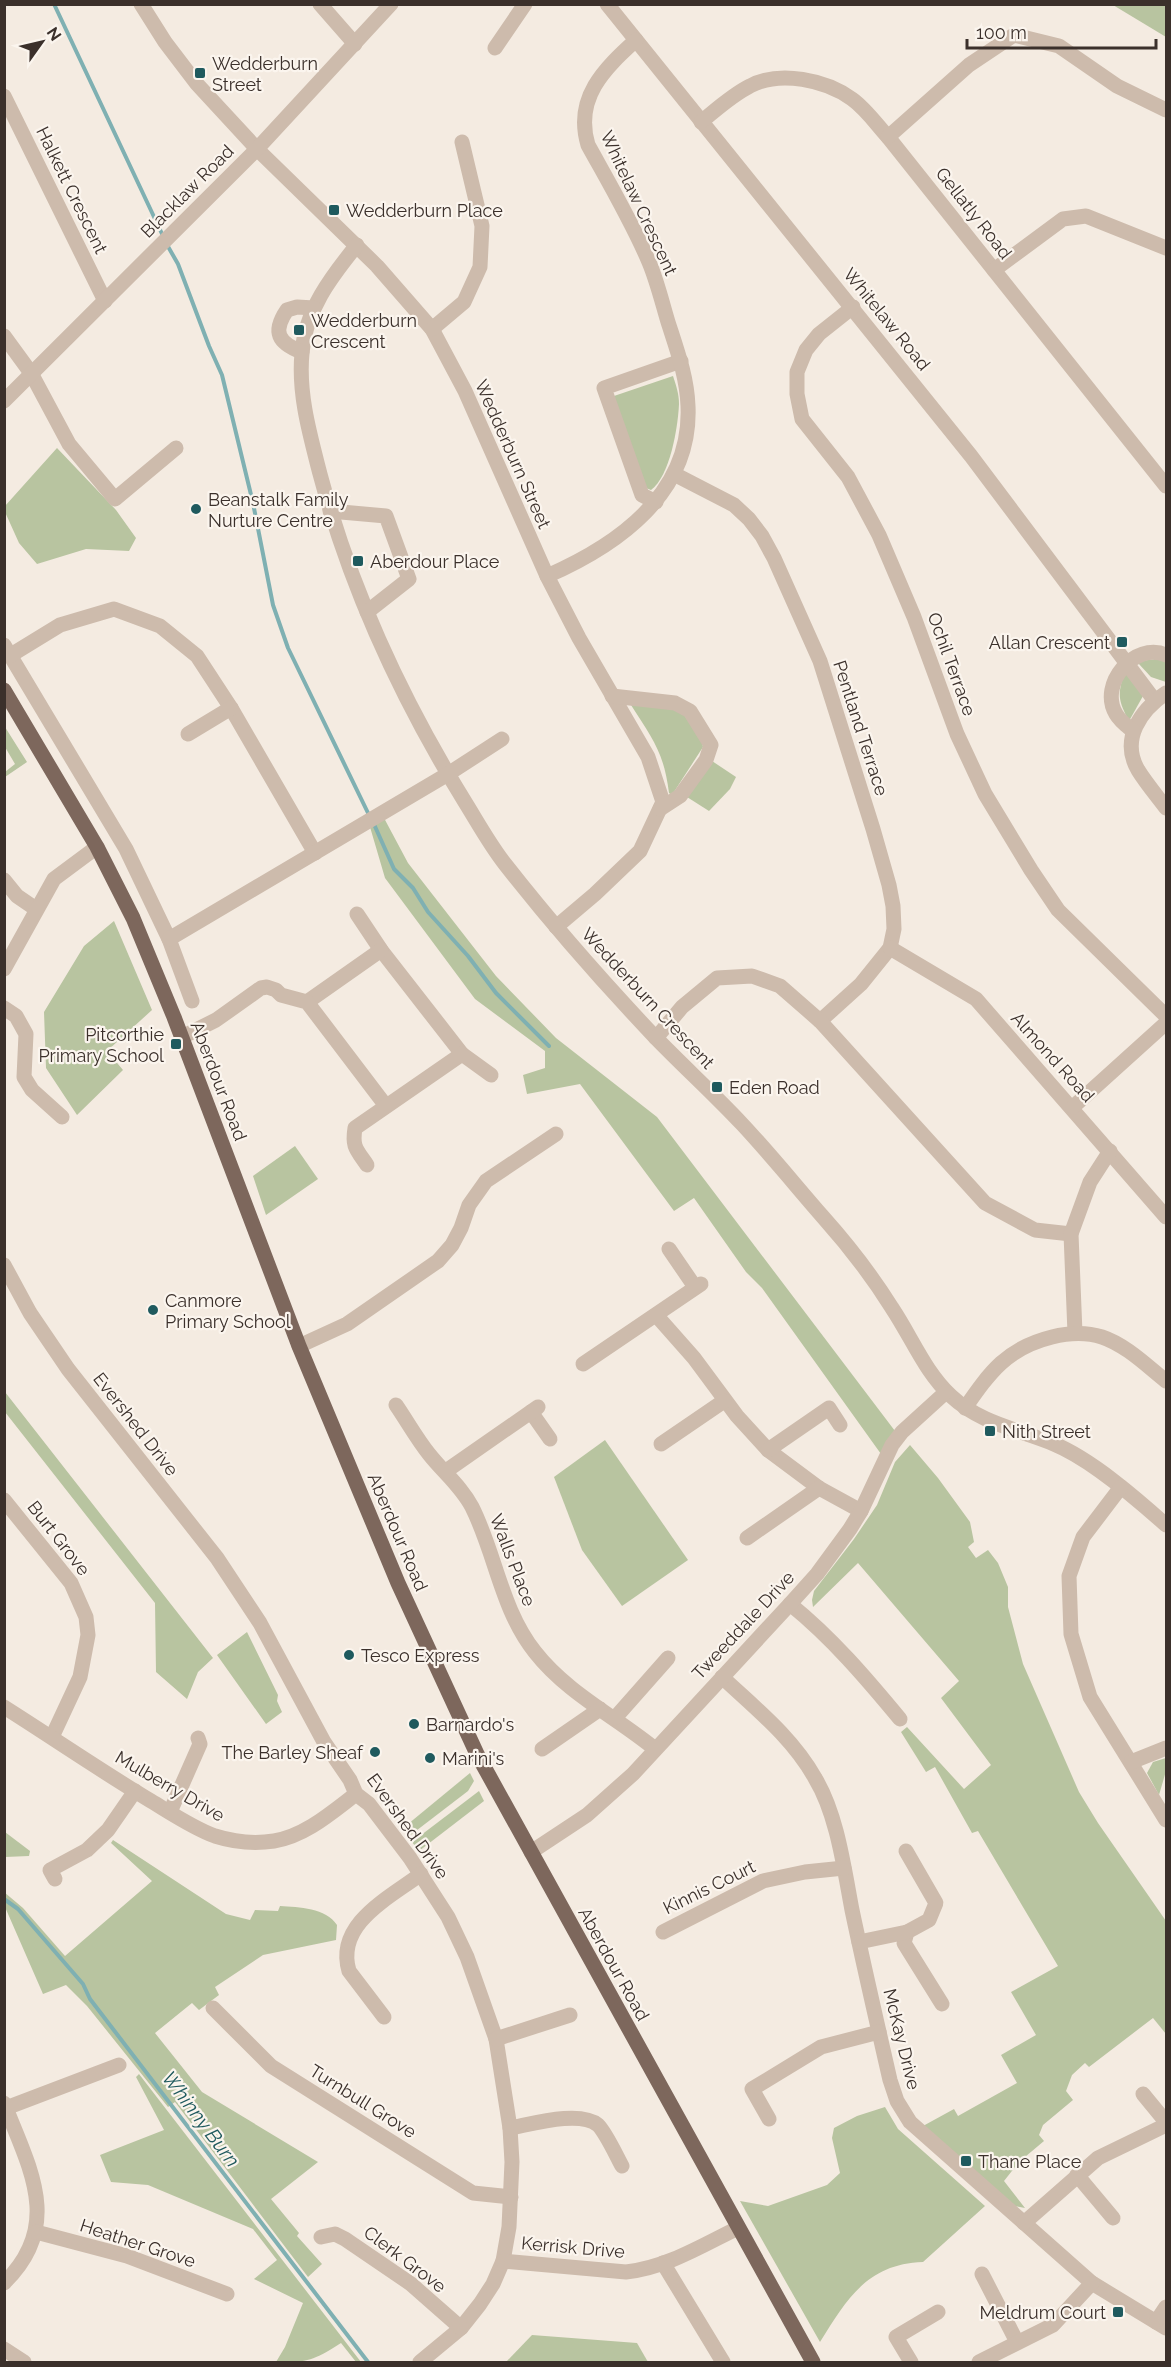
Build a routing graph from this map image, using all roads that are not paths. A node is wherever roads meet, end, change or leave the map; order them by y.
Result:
1 (141, 4) edge
2 (320, 4) edge
3 (391, 4) edge
4 (525, 4) edge
5 (607, 4) edge
6 (636, 40) junction
7 (355, 44) junction
8 (495, 48) dead end
9 (4, 96) edge
10 (1167, 110) edge
11 (701, 122) junction
12 (888, 137) junction
13 (462, 142) dead end
14 (257, 148) junction
15 (357, 246) junction
16 (1167, 248) edge
17 (994, 270) junction
18 (105, 301) junction
19 (853, 307) junction
20 (314, 308) junction
21 (432, 329) junction
22 (4, 336) edge
23 (302, 351) junction
24 (681, 361) junction
25 (31, 373) junction
26 (4, 401) edge
27 (176, 448) dead end
28 (674, 474) junction
29 (1167, 486) edge
30 (656, 502) junction
31 (330, 511) junction
32 (547, 576) junction
33 (367, 612) junction
34 (8, 650) edge
35 (1167, 655) edge
36 (1128, 663) junction
37 (4, 690) edge
38 (612, 696) junction
39 (1161, 697) edge
40 (231, 708) junction
41 (1133, 731) junction
42 (188, 734) dead end
43 (502, 739) dead end
44 (448, 774) junction
45 (1167, 808) edge
46 (660, 809) junction
47 (98, 848) junction
48 (315, 853) junction
49 (4, 880) edge
50 (36, 909) junction
51 (357, 914) dead end
52 (556, 927) junction
53 (169, 939) junction
54 (890, 948) junction
55 (381, 950) junction
56 (4, 969) edge
57 (192, 1001) dead end
58 (307, 1002) junction
59 (4, 1008) edge
60 (1167, 1016) edge
61 (820, 1021) junction
62 (1167, 1023) edge
63 (182, 1037) junction
64 (656, 1038) junction
65 (462, 1054) junction
66 (491, 1075) dead end
67 (386, 1106) junction
68 (1073, 1107) junction
69 (62, 1117) dead end
70 (556, 1134) dead end
71 (1110, 1151) junction
72 (367, 1165) dead end
73 (1167, 1217) edge
74 (1071, 1234) junction
75 (669, 1249) dead end
76 (4, 1265) edge
77 (656, 1315) junction
78 (1075, 1333) junction
79 (299, 1346) junction
80 (583, 1364) dead end
81 (1167, 1381) edge
82 (946, 1392) junction
83 (724, 1401) junction
84 (396, 1405) dead end
85 (965, 1408) junction
86 (840, 1425) dead end
87 (550, 1439) dead end
88 (661, 1444) dead end
89 (768, 1450) junction
90 (446, 1471) junction
91 (1121, 1487) junction
92 (819, 1488) junction
93 (4, 1500) edge
94 (861, 1510) junction
95 (1167, 1525) edge
96 (747, 1538) dead end
97 (790, 1604) junction
98 (668, 1658) dead end
99 (722, 1677) junction
100 (4, 1707) edge
101 (600, 1709) junction
102 (615, 1718) junction
103 (900, 1719) dead end
104 (52, 1737) junction
105 (198, 1738) dead end
106 (542, 1749) dead end
107 (655, 1749) junction
108 (1167, 1749) edge
109 (1131, 1762) junction
110 (135, 1791) junction
111 (356, 1794) junction
112 (170, 1812) junction
113 (1167, 1820) edge
114 (906, 1851) dead end
115 (531, 1852) junction
116 (844, 1868) junction
117 (50, 1870) dead end
118 (421, 1874) junction
119 (663, 1932) dead end
120 (907, 1932) junction
121 (859, 1942) junction
122 (942, 2004) dead end
123 (213, 2008) dead end
124 (570, 2015) dead end
125 (384, 2017) dead end
126 (879, 2032) junction
127 (496, 2039) junction
128 (119, 2065) dead end
129 (1143, 2094) dead end
130 (5, 2105) edge
131 (769, 2119) dead end
132 (1167, 2124) edge
133 (510, 2128) junction
134 (622, 2166) dead end
135 (1077, 2175) junction
136 (511, 2197) junction
137 (1113, 2218) dead end
138 (1024, 2223) junction
139 (738, 2228) junction
140 (36, 2232) junction
141 (321, 2237) dead end
142 (503, 2261) junction
143 (663, 2263) junction
144 (982, 2274) dead end
145 (4, 2283) edge
146 (1092, 2283) junction
147 (227, 2294) dead end
148 (1167, 2307) edge
149 (938, 2312) dead end
150 (1161, 2325) edge
151 (461, 2328) junction
152 (1017, 2342) junction
153 (4, 2349) edge
154 (24, 2362) edge
155 (420, 2362) edge
156 (723, 2362) edge
157 (813, 2362) edge
158 (911, 2362) edge
159 (979, 2362) edge

1 - 14 street, Wedderburn Street
2 - 7 street
3 - 7 street, Blacklaw Road
4 - 8 street
5 - 6 street, Whitelaw Road
6 - 11 street, Whitelaw Road
6 - 24 street, Whitelaw Crescent
7 - 14 street, Blacklaw Road
9 - 18 street, Halkett Crescent
10 - 12 street
11 - 12 street, Gellatly Road
11 - 19 street, Whitelaw Road
12 - 17 street, Gellatly Road
13 - 21 street
14 - 15 street, Wedderburn Street
14 - 18 street, Blacklaw Road
15 - 20 street, Wedderburn Crescent
15 - 21 street, Wedderburn Street
16 - 17 street
17 - 29 street, Gellatly Road
18 - 25 street, Blacklaw Road
19 - 36 street, Whitelaw Road
19 - 60 street, Ochil Terrace
20 - 23 street, Wedderburn Crescent
20 - 23 street
21 - 32 street, Wedderburn Street
22 - 25 street
23 - 31 street, Wedderburn Crescent
24 - 28 street, Whitelaw Crescent
24 - 30 street
25 - 26 street, Blacklaw Road
25 - 27 street
28 - 30 street, Whitelaw Crescent
28 - 54 street, Pentland Terrace
30 - 32 street, Whitelaw Crescent
31 - 33 street, Wedderburn Crescent
31 - 33 street
32 - 38 street, Wedderburn Street
33 - 44 street, Wedderburn Crescent
34 - 40 street
34 - 53 street, Aberdour Road
35 - 36 street
36 - 39 street, Whitelaw Road
36 - 41 street
37 - 47 main road, Aberdour Road
38 - 46 street, Wedderburn Street
38 - 46 street
39 - 41 street
40 - 42 street
40 - 48 street
41 - 45 street
43 - 44 street
44 - 48 street
44 - 52 street, Wedderburn Crescent
46 - 52 street
47 - 50 street
47 - 63 main road, Aberdour Road
48 - 53 street
49 - 50 street
50 - 56 street
51 - 55 street
52 - 64 street, Wedderburn Crescent
53 - 57 street, Aberdour Road
54 - 61 street
54 - 68 street, Almond Road
55 - 58 street
55 - 65 street
58 - 63 street
58 - 67 street
59 - 69 street
61 - 64 street
61 - 74 street
62 - 68 street
63 - 79 main road, Aberdour Road
64 - 82 street, Wedderburn Crescent
65 - 66 street
65 - 67 street
67 - 72 street
68 - 71 street, Almond Road
70 - 79 street
71 - 73 street, Almond Road
71 - 74 street
74 - 78 street
75 - 77 street
76 - 111 street, Evershed Drive
77 - 80 street
77 - 83 street
78 - 81 street
78 - 85 street
79 - 115 main road, Aberdour Road
82 - 85 street, Wedderburn Crescent
82 - 94 street, Tweeddale Drive
83 - 88 street
83 - 89 street
84 - 90 street, Walls Place
85 - 91 street, Wedderburn Crescent
86 - 89 street
87 - 90 street
89 - 92 street
90 - 101 street, Walls Place
91 - 95 street, Wedderburn Crescent
91 - 109 street
92 - 94 street
92 - 96 street
93 - 104 street, Burt Grove
94 - 97 street, Tweeddale Drive
97 - 99 street, Tweeddale Drive
97 - 103 street
98 - 102 street
99 - 107 street, Tweeddale Drive
99 - 116 street, McKay Drive
100 - 104 street, Mulberry Drive
101 - 102 street, Walls Place
101 - 106 street
102 - 107 street, Walls Place
104 - 110 street, Mulberry Drive
105 - 112 street
107 - 115 street, Tweeddale Drive
108 - 109 street
109 - 113 street
110 - 112 street, Mulberry Drive
110 - 117 street
111 - 112 street, Mulberry Drive
111 - 118 street, Evershed Drive
114 - 120 street
115 - 139 main road, Aberdour Road
116 - 119 street, Kinnis Court
116 - 121 street, McKay Drive
118 - 125 street
118 - 127 street, Evershed Drive
120 - 121 street
120 - 122 street
121 - 126 street, McKay Drive
123 - 136 street, Turnbull Grove
124 - 127 street
126 - 131 street
126 - 138 street, McKay Drive
127 - 133 street, Evershed Drive
128 - 130 street
129 - 132 street
130 - 140 street
132 - 135 street
133 - 134 street
133 - 136 street, Evershed Drive
135 - 137 street
135 - 138 street
136 - 142 street, Evershed Drive
138 - 146 street, McKay Drive
139 - 143 street, Kerrisk Drive
139 - 157 main road, Aberdour Road
140 - 145 street
140 - 147 street, Heather Grove
141 - 151 street, Clerk Grove
142 - 143 street, Kerrisk Drive
142 - 151 street, Evershed Drive
143 - 156 street
144 - 152 street
146 - 150 street, McKay Drive
146 - 152 street
148 - 150 street
149 - 158 street
151 - 155 street, Evershed Drive
152 - 159 street
153 - 154 street

